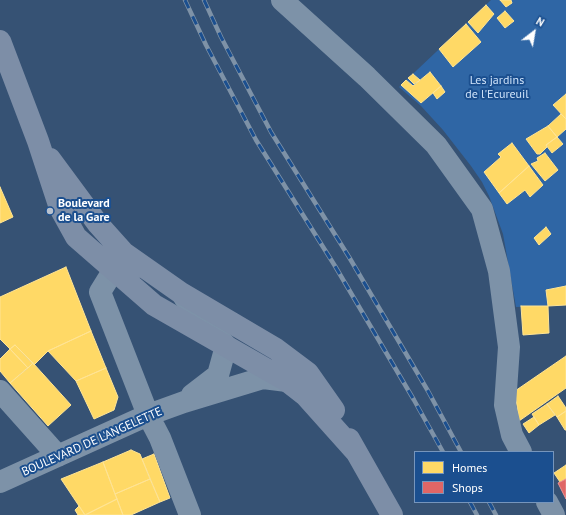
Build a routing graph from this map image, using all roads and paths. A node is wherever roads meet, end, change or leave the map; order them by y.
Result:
1 (282, 0) edge
2 (0, 41) edge
3 (38, 142) junction
4 (113, 270) junction
5 (147, 270) junction
6 (181, 293) junction
7 (226, 346) junction
8 (286, 381) junction
9 (0, 391) edge
10 (184, 402) junction
11 (148, 416) junction
12 (520, 451) edge
13 (356, 452) junction
14 (58, 456) junction
15 (0, 482) edge
16 (548, 503) edge
17 (190, 515) edge
18 (392, 515) edge
19 (554, 515) edge

1 - 12 street
2 - 3 main road
3 - 4 main road
3 - 5 main road
4 - 5 street
4 - 7 main road
4 - 11 street
5 - 6 main road
6 - 7 street
6 - 13 main road, BOULEVARD DE L'ANGELETTE
7 - 8 main road, BOULEVARD DE L'ANGELETTE
7 - 10 street, BOULEVARD DE L'ANGELETTE
8 - 10 street, BOULEVARD DE L'ANGELETTE
8 - 13 main road, BOULEVARD DE L'ANGELETTE
9 - 14 street
10 - 11 street, BOULEVARD DE L'ANGELETTE
11 - 14 street, BOULEVARD DE L'ANGELETTE
11 - 17 street
13 - 18 main road, BOULEVARD DE L'ANGELETTE
14 - 15 street, BOULEVARD DE L'ANGELETTE
16 - 19 street

